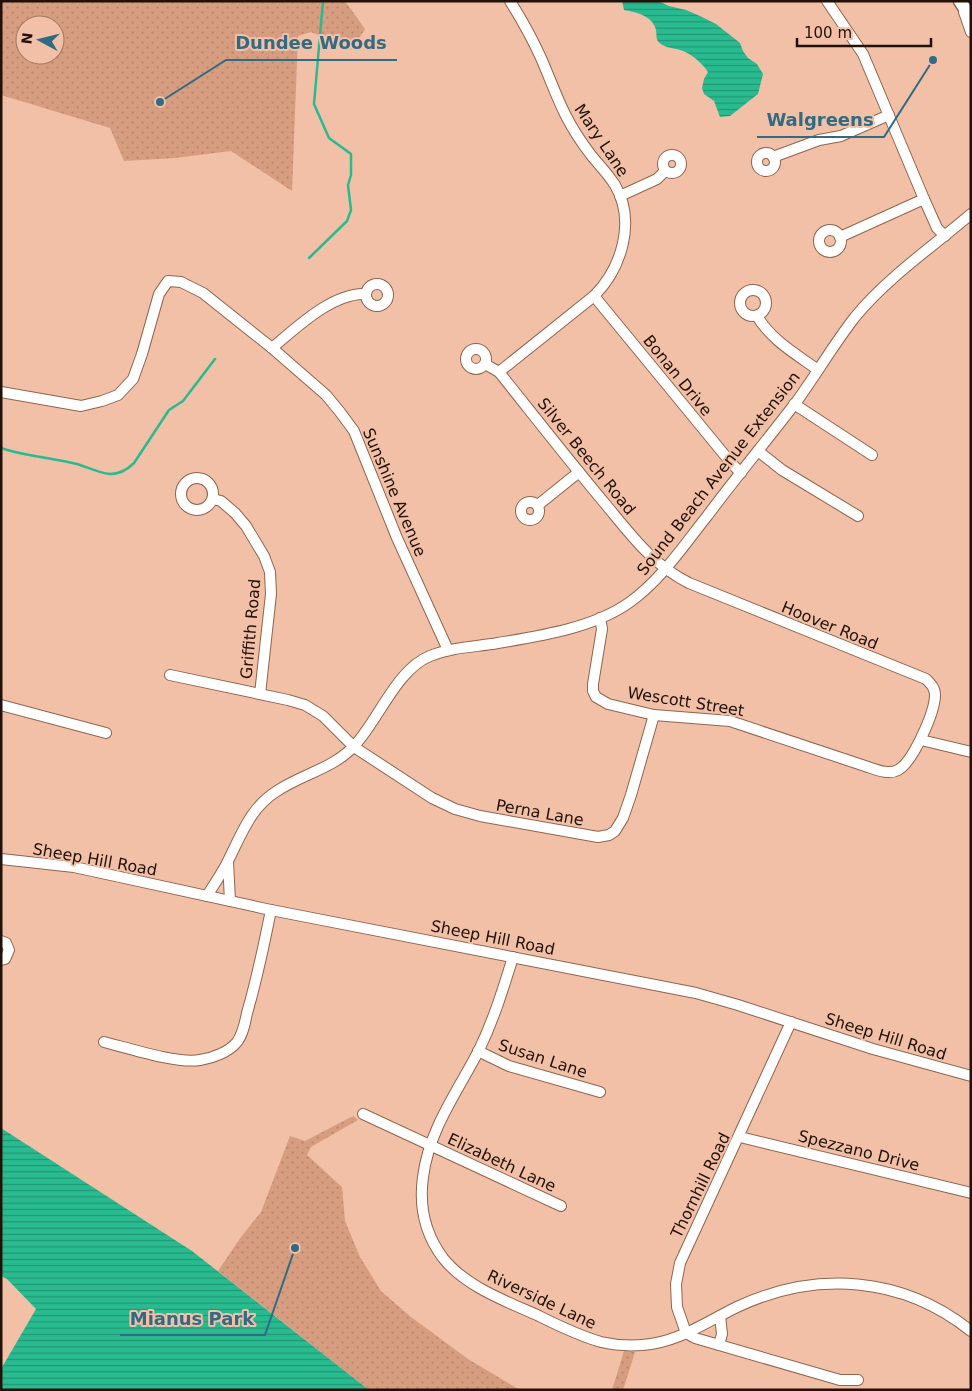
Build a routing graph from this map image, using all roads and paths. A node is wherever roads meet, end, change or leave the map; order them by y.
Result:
1 (510, 1) edge
2 (827, 1) edge
3 (960, 2) edge
4 (971, 18) edge
5 (971, 32) edge
6 (889, 116) junction
7 (773, 157) dead end
8 (665, 171) dead end
9 (620, 196) junction
10 (924, 199) junction
11 (971, 214) edge
12 (945, 236) junction
13 (840, 237) dead end
14 (366, 294) dead end
15 (594, 296) junction
16 (757, 316) dead end
17 (272, 348) junction
18 (485, 364) dead end
19 (818, 370) junction
20 (499, 372) junction
21 (1, 392) edge
22 (794, 404) junction
23 (758, 451) junction
24 (872, 455) dead end
25 (578, 472) junction
26 (740, 473) junction
27 (213, 499) dead end
28 (538, 505) dead end
29 (858, 516) dead end
30 (664, 569) junction
31 (600, 618) junction
32 (448, 650) junction
33 (170, 675) dead end
34 (260, 694) junction
35 (1, 705) edge
36 (654, 715) junction
37 (106, 733) dead end
38 (921, 740) junction
39 (354, 747) junction
40 (971, 752) edge
41 (1, 859) edge
42 (228, 862) junction
43 (207, 896) junction
44 (230, 901) junction
45 (271, 910) junction
46 (1, 942) edge
47 (513, 956) junction
48 (1, 960) edge
49 (791, 1022) junction
50 (104, 1042) dead end
51 (478, 1051) junction
52 (971, 1076) edge
53 (600, 1092) dead end
54 (362, 1114) dead end
55 (740, 1136) junction
56 (431, 1146) junction
57 (971, 1193) edge
58 (561, 1206) dead end
59 (720, 1316) junction
60 (971, 1331) edge
61 (686, 1333) junction
62 (719, 1346) junction
63 (858, 1380) dead end

1 - 9 street, Mary Lane
2 - 6 street
3 - 4 main road
3 - 5 street
6 - 7 street
6 - 10 street
8 - 9 street
9 - 15 street, Mary Lane
10 - 12 street
10 - 13 street
11 - 12 street, Sound Beach Avenue Extension
12 - 19 street, Sound Beach Avenue Extension
14 - 17 street
15 - 20 street, Mary Lane
15 - 26 street, Bonan Drive
16 - 19 street
17 - 21 street, Sunshine Avenue
17 - 32 street, Sunshine Avenue
18 - 20 street, Silver Beech Road
19 - 22 street, Sound Beach Avenue Extension
20 - 25 street, Silver Beech Road
22 - 23 street, Sound Beach Avenue Extension
22 - 24 street
23 - 26 street, Sound Beach Avenue Extension
23 - 29 street
25 - 28 street
25 - 30 street, Silver Beech Road
26 - 30 street, Sound Beach Avenue Extension
27 - 34 street, Griffith Road
30 - 31 street, Sound Beach Avenue Extension
30 - 38 street, Hoover Road
31 - 32 street, Sound Beach Avenue Extension
31 - 36 street, Wescott Street
32 - 39 street, Sound Beach Avenue Extension
33 - 34 street, Perna Lane
34 - 39 street, Perna Lane
35 - 37 street
36 - 38 street, Wescott Street
36 - 39 street, Perna Lane
38 - 40 street
39 - 42 street, Sound Beach Avenue Extension
41 - 43 street, Sheep Hill Road
42 - 43 street, Sound Beach Avenue Extension
42 - 44 street, Sound Beach Avenue Extension
43 - 44 street, Sheep Hill Road
44 - 45 street, Sheep Hill Road
45 - 47 street, Sheep Hill Road
45 - 50 street
46 - 48 street
47 - 49 street, Sheep Hill Road
47 - 51 street, Riverside Lane
49 - 52 street, Sheep Hill Road
49 - 55 street, Thornhill Road
51 - 53 street, Susan Lane
51 - 56 street, Riverside Lane
54 - 56 street, Elizabeth Lane
55 - 57 street, Spezzano Drive
55 - 61 street, Thornhill Road
56 - 58 street, Elizabeth Lane
56 - 61 street, Riverside Lane
59 - 60 street, Riverside Lane
59 - 61 street, Riverside Lane
59 - 62 street
61 - 62 street
62 - 63 street

